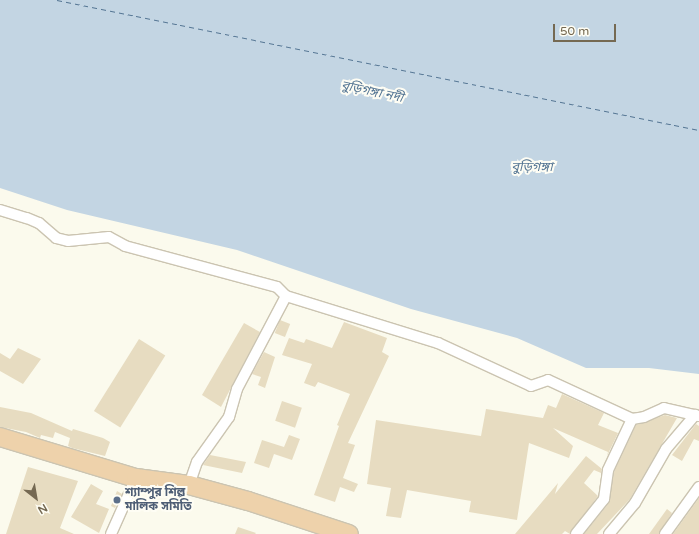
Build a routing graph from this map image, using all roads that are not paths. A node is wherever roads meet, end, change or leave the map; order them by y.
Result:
1 (0, 210) edge
2 (286, 296) junction
3 (697, 416) edge
4 (632, 419) junction
5 (0, 437) edge
6 (136, 478) junction
7 (189, 485) junction
8 (699, 487) edge
9 (111, 534) edge
10 (350, 534) edge
11 (576, 534) edge
12 (609, 534) edge
13 (665, 534) edge

1 - 2 street
2 - 4 street
2 - 7 street
3 - 4 street
3 - 12 street
4 - 11 street
5 - 6 highway
6 - 7 highway
6 - 9 street
7 - 10 highway
8 - 13 street

